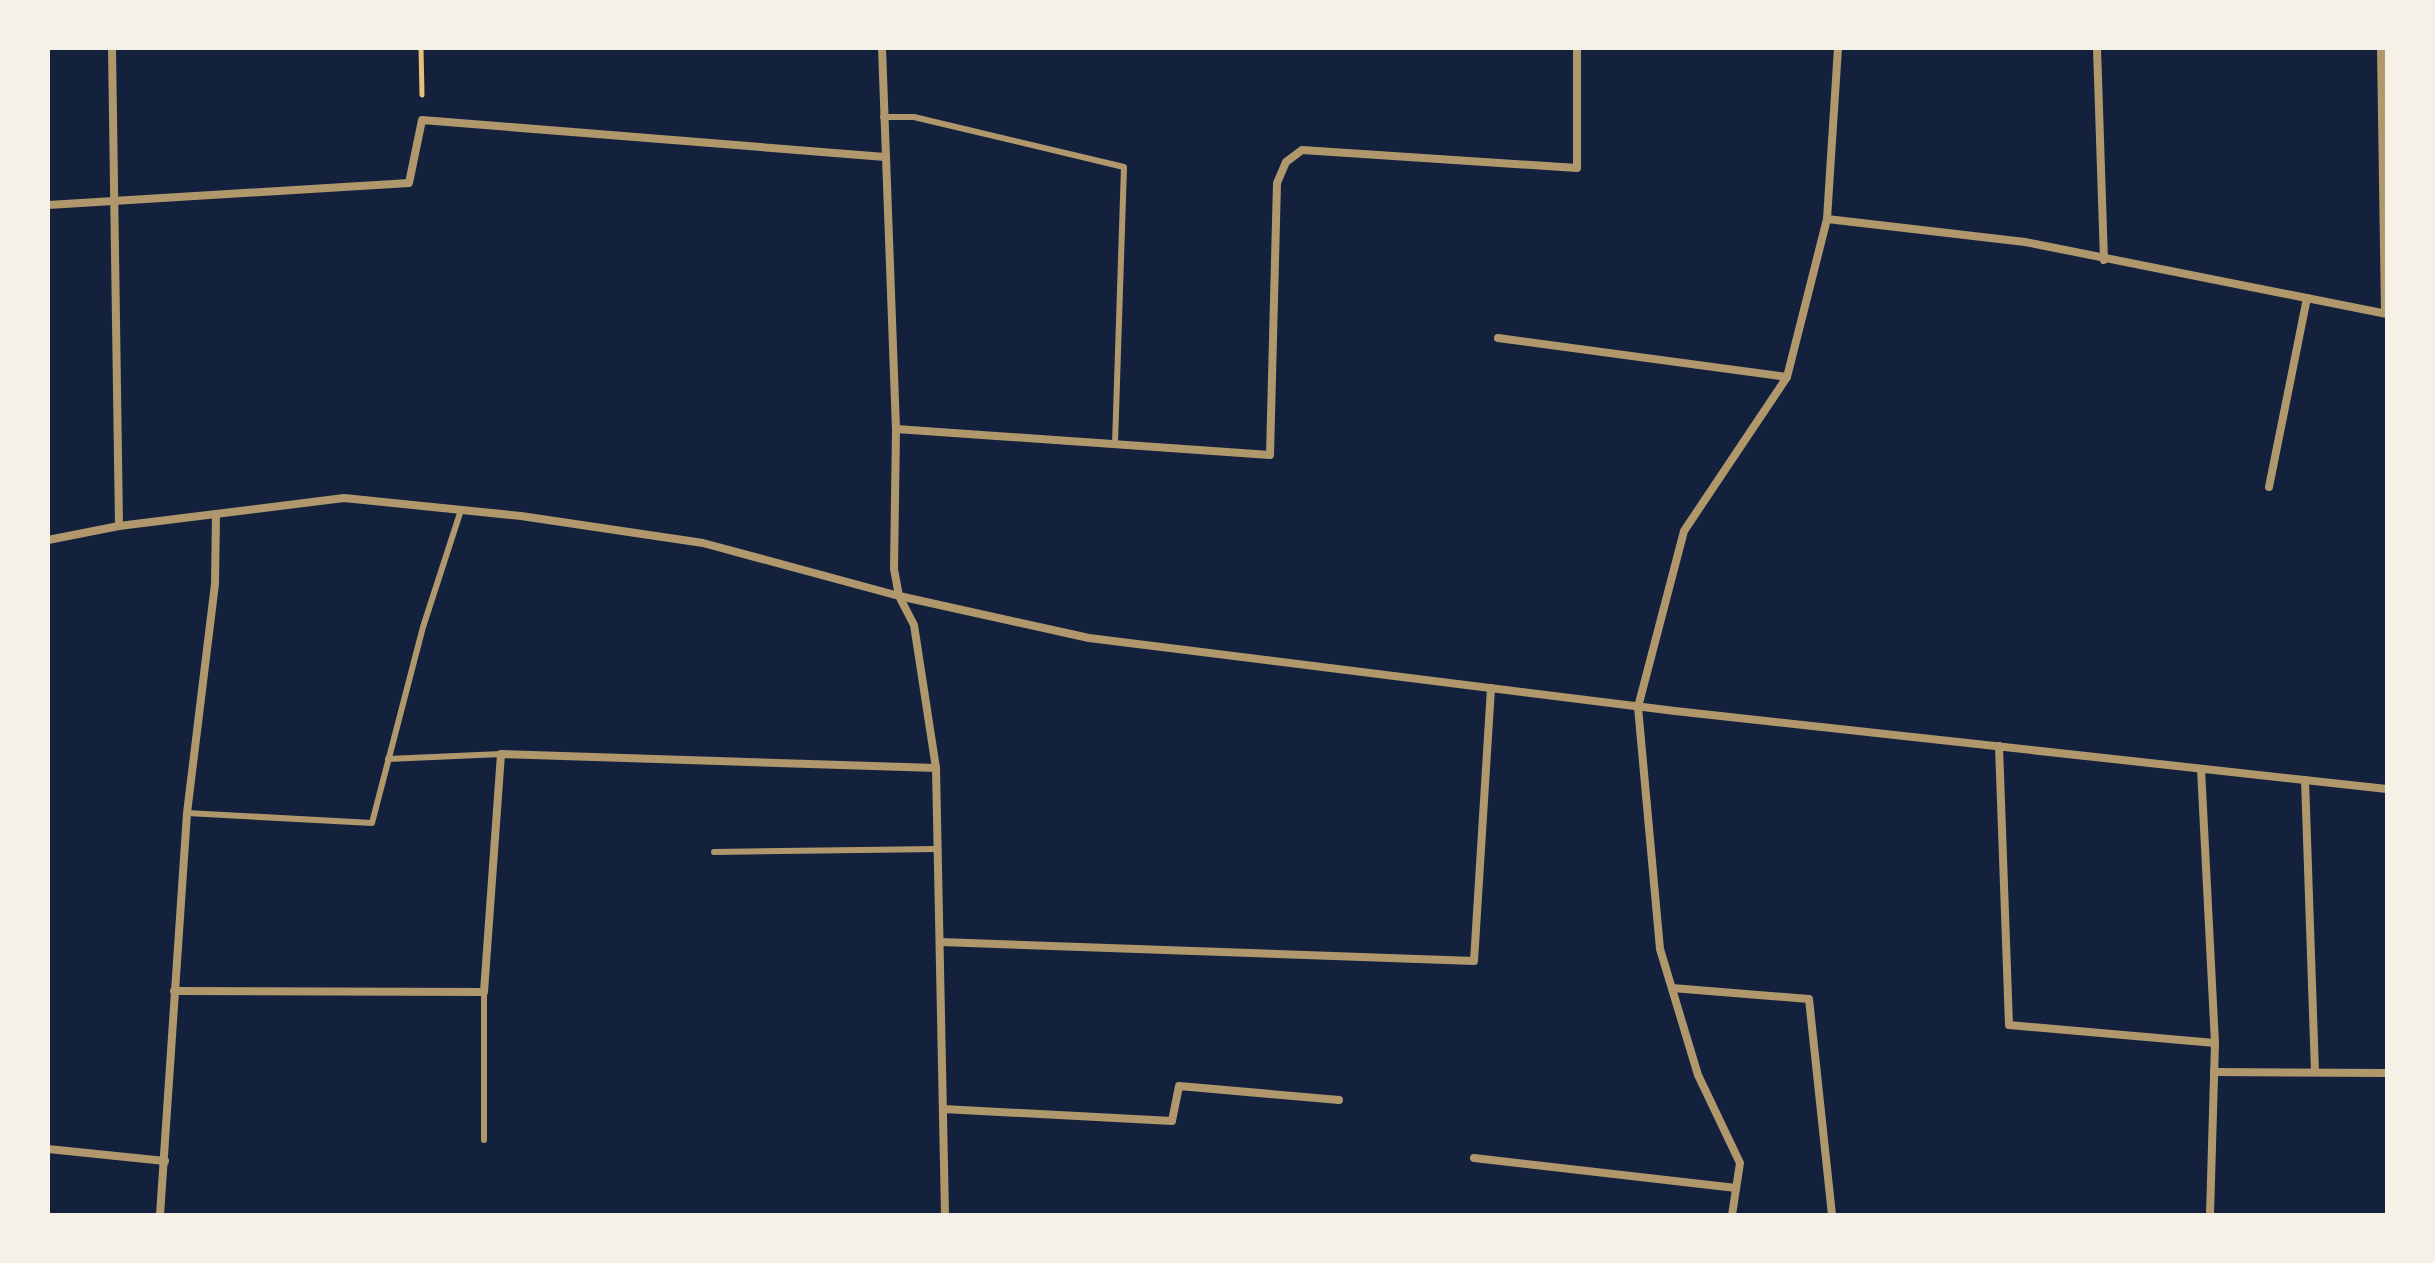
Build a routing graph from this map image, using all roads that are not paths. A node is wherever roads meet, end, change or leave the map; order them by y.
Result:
1 (112, 48) edge
2 (882, 48) edge
3 (1577, 48) edge
4 (1838, 48) edge
5 (2097, 48) edge
6 (2381, 48) edge
7 (883, 117) junction
8 (885, 157) junction
9 (115, 198) junction
10 (48, 205) edge
11 (1827, 219) junction
12 (2104, 260) junction
13 (2307, 298) junction
14 (2386, 313) edge
15 (1498, 338) dead end
16 (1787, 377) junction
17 (896, 429) junction
18 (1115, 444) junction
19 (2269, 487) dead end
20 (461, 510) junction
21 (216, 514) junction
22 (119, 526) junction
23 (48, 540) edge
24 (899, 596) junction
25 (1491, 688) junction
26 (1638, 707) junction
27 (1999, 746) junction
28 (501, 754) junction
29 (388, 759) junction
30 (936, 768) junction
31 (2201, 769) junction
32 (2305, 780) junction
33 (2387, 789) edge
34 (187, 813) junction
35 (937, 849) junction
36 (714, 852) dead end
37 (940, 942) junction
38 (1672, 988) junction
39 (174, 991) junction
40 (484, 992) junction
41 (2215, 1043) junction
42 (2214, 1072) junction
43 (2315, 1072) junction
44 (2387, 1073) edge
45 (1339, 1100) dead end
46 (943, 1109) junction
47 (484, 1140) dead end
48 (48, 1149) edge
49 (1474, 1158) dead end
50 (165, 1161) junction
51 (1736, 1188) junction
52 (160, 1215) edge
53 (945, 1215) edge
54 (1732, 1215) edge
55 (1832, 1215) edge
56 (2210, 1215) edge

1 - 9 street
2 - 7 street
3 - 18 street
4 - 11 street
5 - 12 street
6 - 14 street
7 - 8 street
7 - 18 lane
8 - 9 street
8 - 17 street
9 - 10 street
9 - 22 street
11 - 12 street
11 - 16 street
12 - 13 street
13 - 14 street
13 - 19 street
15 - 16 street
16 - 26 street
17 - 18 street
17 - 24 street
20 - 21 street
20 - 24 street
20 - 29 lane
21 - 22 street
21 - 34 street
22 - 23 street
24 - 25 street
24 - 30 street
25 - 26 street
25 - 37 street
26 - 27 street
26 - 38 street
27 - 31 street
27 - 41 street
28 - 29 lane
28 - 30 street
28 - 40 street
29 - 34 lane
30 - 35 street
31 - 32 street
31 - 41 street
32 - 33 street
32 - 43 street
34 - 39 street
35 - 36 lane
35 - 37 street
37 - 46 street
38 - 51 street
38 - 55 street
39 - 40 street
39 - 50 street
40 - 47 lane
41 - 42 street
42 - 43 street
42 - 56 street
43 - 44 street
45 - 46 street
46 - 53 street
48 - 50 street
49 - 51 street
50 - 52 street
51 - 54 street

